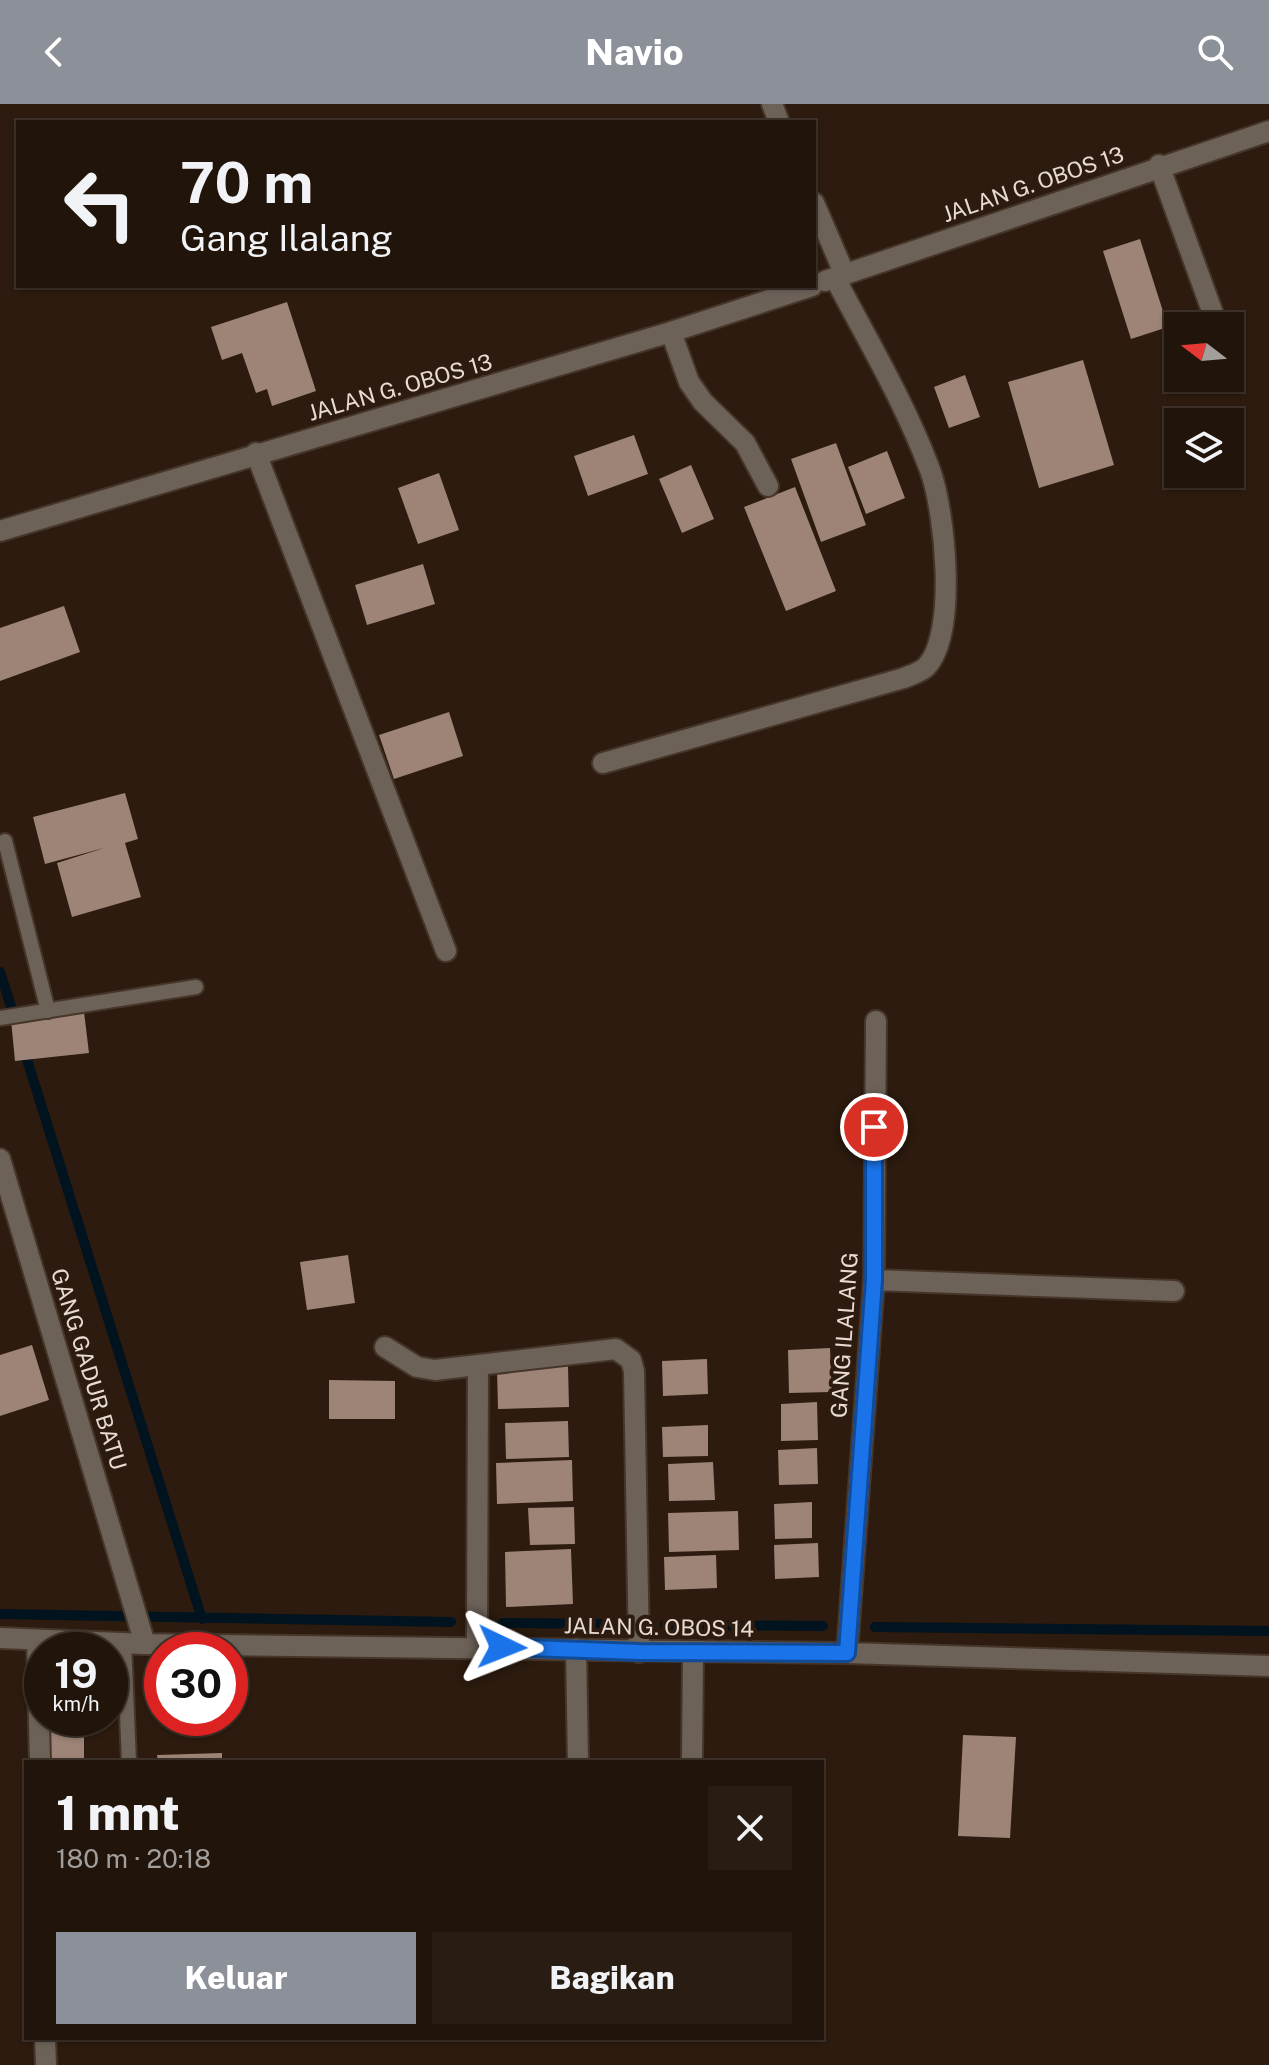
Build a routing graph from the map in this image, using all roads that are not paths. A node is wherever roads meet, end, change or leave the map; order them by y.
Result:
1 (1269, 131) edge
2 (1159, 165) junction
3 (816, 209) edge
4 (840, 276) junction
5 (816, 285) edge
6 (807, 288) edge
7 (1212, 312) edge
8 (671, 332) junction
9 (256, 453) junction
10 (768, 486) dead end
11 (0, 531) edge
12 (603, 763) dead end
13 (5, 841) dead end
14 (446, 951) dead end
15 (196, 987) dead end
16 (48, 1011) junction
17 (0, 1018) edge
18 (876, 1021) dead end
19 (0, 1159) edge
20 (874, 1280) junction
21 (1174, 1291) dead end
22 (385, 1347) dead end
23 (478, 1368) junction
24 (0, 1638) edge
25 (24, 1639) edge
26 (128, 1643) edge
27 (137, 1643) junction
28 (477, 1646) junction
29 (576, 1649) junction
30 (639, 1652) junction
31 (693, 1653) junction
32 (847, 1653) junction
33 (1269, 1666) edge
34 (39, 1736) edge
35 (40, 1760) edge
36 (129, 1760) edge
37 (578, 1760) edge
38 (692, 1760) edge
39 (45, 2040) edge
40 (46, 2065) edge

1 - 2 street, JALAN G. OBOS 13
2 - 4 street, JALAN G. OBOS 13
2 - 7 street
3 - 4 street
4 - 5 street, JALAN G. OBOS 13
4 - 12 street
6 - 8 street, JALAN G. OBOS 13
8 - 9 street, JALAN G. OBOS 13
8 - 10 street
9 - 11 street, JALAN G. OBOS 13
9 - 14 street
13 - 16 lane
15 - 16 lane
16 - 17 lane
18 - 20 street, GANG ILALANG
19 - 27 street, GANG GADUR BATU
20 - 21 street
20 - 32 street, GANG ILALANG
22 - 23 street
23 - 28 street
23 - 30 street
24 - 25 street, JALAN G. OBOS 14
26 - 27 street, JALAN G. OBOS 14
27 - 28 street, JALAN G. OBOS 14
27 - 36 lane
28 - 29 street, JALAN G. OBOS 14
29 - 30 street, JALAN G. OBOS 14
29 - 37 street
30 - 31 street, JALAN G. OBOS 14
31 - 32 street, JALAN G. OBOS 14
31 - 38 street
32 - 33 street, JALAN G. OBOS 14
34 - 35 street
39 - 40 street

